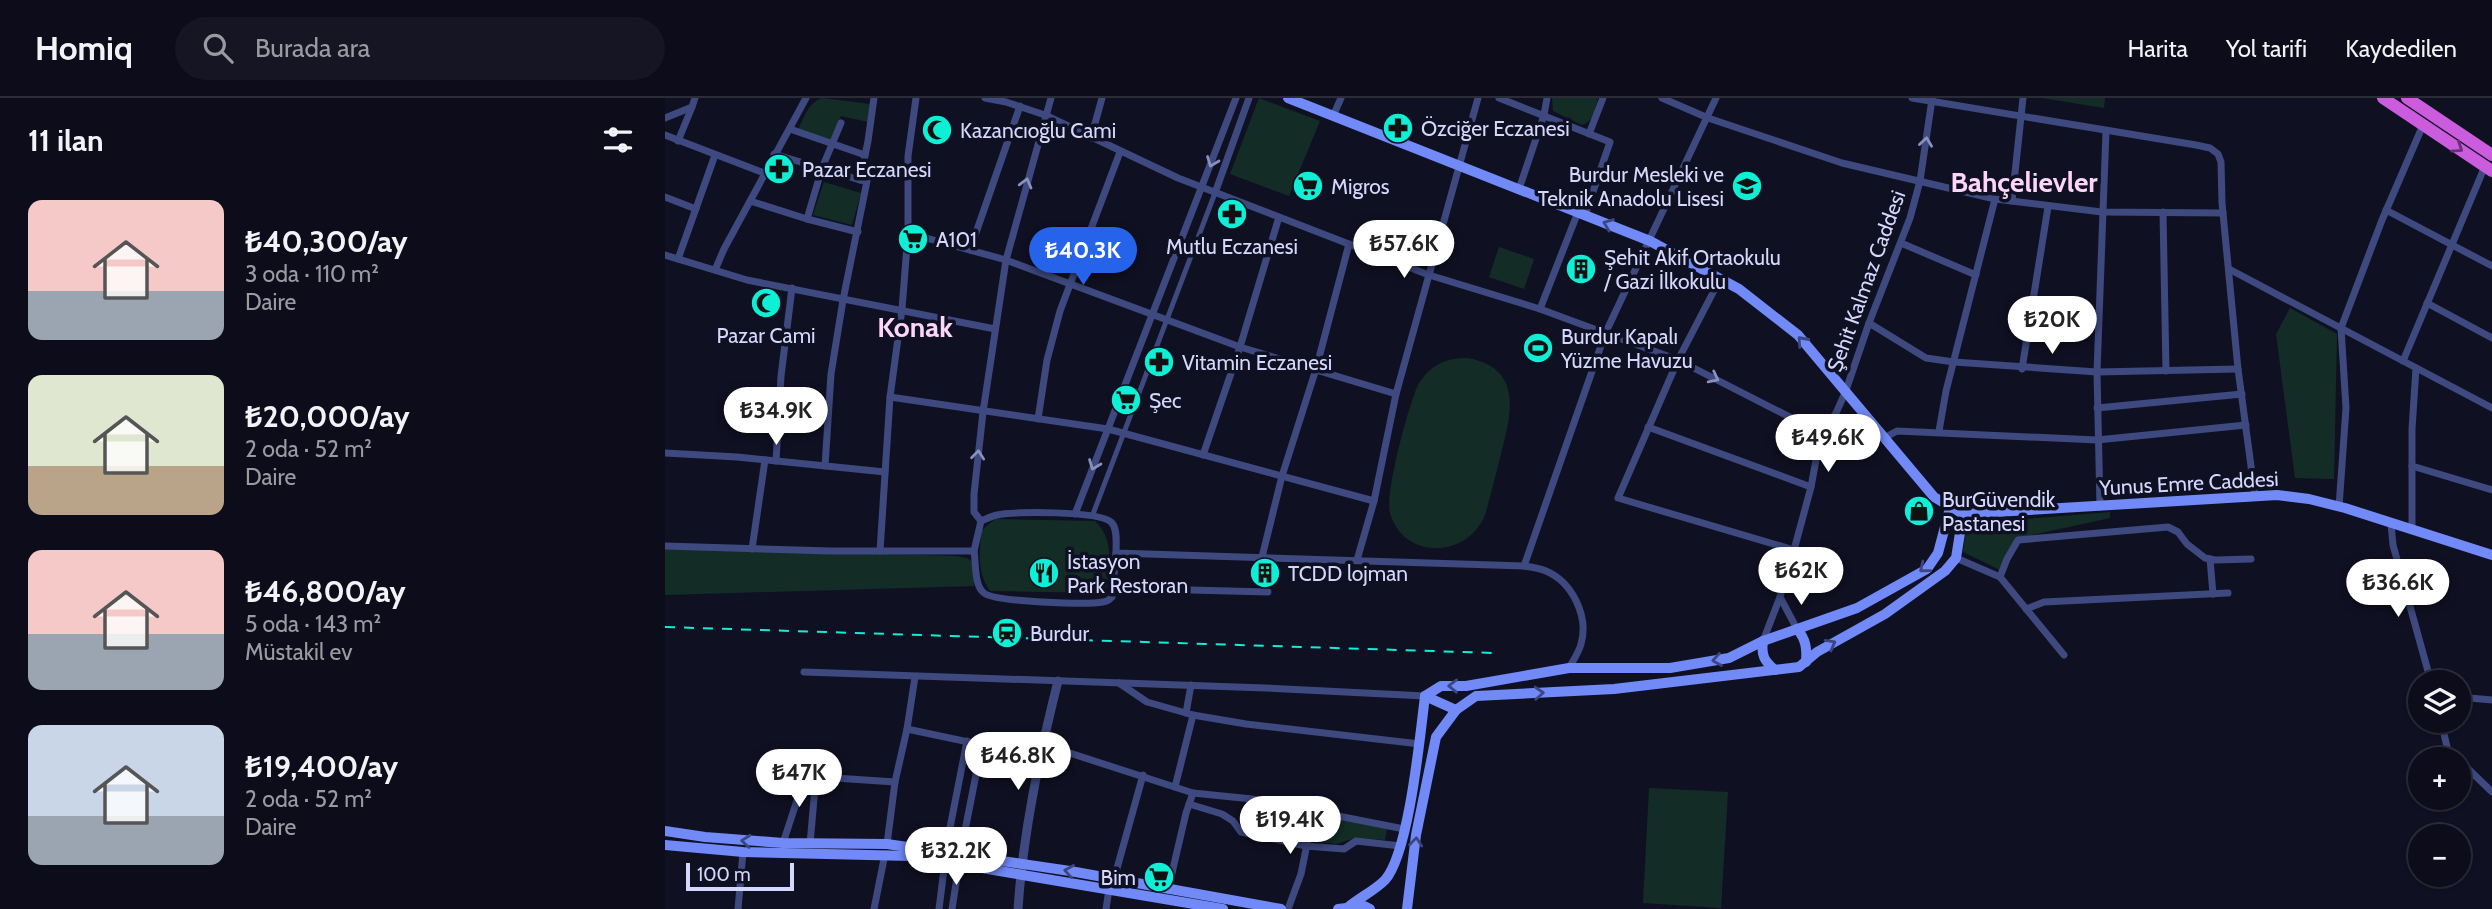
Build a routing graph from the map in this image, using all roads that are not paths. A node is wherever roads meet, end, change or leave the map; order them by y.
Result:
1 (695, 98) edge
2 (806, 98) edge
3 (873, 98) edge
4 (916, 98) edge
5 (990, 98) edge
6 (1051, 98) edge
7 (1102, 98) edge
8 (1236, 98) edge
9 (1249, 98) edge
10 (1288, 98) edge
11 (1341, 98) edge
12 (1478, 98) edge
13 (1499, 98) edge
14 (1547, 98) edge
15 (1603, 98) edge
16 (1662, 98) edge
17 (1716, 98) edge
18 (1912, 98) edge
19 (2023, 98) edge
20 (2383, 98) edge
21 (2406, 98) edge
22 (1932, 100) edge
23 (1020, 106) junction
24 (692, 107) junction
25 (1045, 115) junction
26 (1544, 115) junction
27 (1333, 116) junction
28 (2020, 116) junction
29 (665, 118) edge
30 (1708, 118) junction
31 (841, 123) dead end
32 (2423, 125) junction
33 (790, 129) junction
34 (2106, 131) junction
35 (1589, 134) junction
36 (665, 135) edge
37 (1091, 138) junction
38 (678, 141) junction
39 (832, 145) junction
40 (1120, 152) junction
41 (774, 154) junction
42 (715, 155) junction
43 (865, 155) junction
44 (2490, 164) edge
45 (1459, 166) junction
46 (822, 168) junction
47 (765, 173) junction
48 (860, 180) junction
49 (1920, 181) junction
50 (1202, 188) junction
51 (1519, 189) junction
52 (1215, 193) junction
53 (665, 197) edge
54 (1994, 199) junction
55 (750, 201) junction
56 (2012, 201) junction
57 (2048, 207) junction
58 (696, 208) junction
59 (2386, 210) junction
60 (2102, 212) junction
61 (2163, 212) junction
62 (2223, 213) junction
63 (1582, 214) junction
64 (1279, 217) junction
65 (807, 219) junction
66 (858, 232) junction
67 (908, 233) junction
68 (1650, 241) junction
69 (1901, 243) junction
70 (1349, 244) junction
71 (2452, 244) junction
72 (969, 250) junction
73 (665, 255) edge
74 (678, 259) junction
75 (1006, 260) junction
76 (2492, 266) edge
77 (2229, 269) junction
78 (715, 270) junction
79 (1429, 275) junction
80 (1976, 275) junction
81 (1720, 279) junction
82 (1070, 283) junction
83 (792, 288) junction
84 (843, 300) junction
85 (2427, 303) junction
86 (902, 309) junction
87 (1539, 309) junction
88 (1152, 316) junction
89 (1166, 321) junction
90 (1869, 323) junction
91 (2341, 328) junction
92 (995, 329) junction
93 (1605, 334) junction
94 (2492, 338) edge
95 (1240, 347) junction
96 (1678, 360) junction
97 (2403, 361) junction
98 (1954, 362) junction
99 (2416, 368) junction
100 (1316, 369) junction
101 (2022, 369) junction
102 (2238, 369) junction
103 (2166, 371) junction
104 (2097, 372) junction
105 (1845, 393) junction
106 (1396, 394) junction
107 (2242, 394) junction
108 (890, 397) junction
109 (2097, 408) junction
110 (2492, 408) edge
111 (983, 411) junction
112 (1038, 419) junction
113 (2246, 425) junction
114 (1648, 427) junction
115 (1108, 429) junction
116 (1939, 431) junction
117 (1821, 433) junction
118 (1124, 434) junction
119 (1884, 438) junction
120 (2097, 440) junction
121 (665, 453) edge
122 (1203, 455) junction
123 (765, 460) junction
124 (776, 461) junction
125 (825, 466) junction
126 (2412, 466) junction
127 (885, 472) junction
128 (1282, 476) junction
129 (1811, 487) junction
130 (2492, 490) edge
131 (2255, 496) junction
132 (1374, 500) junction
133 (2100, 507) junction
134 (2339, 507) junction
135 (1950, 508) junction
136 (1075, 514) junction
137 (1093, 514) junction
138 (1963, 514) junction
139 (981, 521) junction
140 (2391, 524) junction
141 (2412, 530) junction
142 (665, 546) edge
143 (752, 549) junction
144 (1794, 550) junction
145 (880, 551) junction
146 (974, 551) junction
147 (1116, 553) junction
148 (2492, 555) edge
149 (1262, 557) junction
150 (1956, 558) junction
151 (2210, 559) junction
152 (2252, 559) dead end
153 (1357, 560) junction
154 (1524, 565) junction
155 (2000, 577) junction
156 (1113, 588) junction
157 (1268, 592) dead end
158 (2228, 593) dead end
159 (2213, 594) junction
160 (1780, 597) junction
161 (2026, 610) junction
162 (1797, 629) junction
163 (1763, 641) junction
164 (2064, 655) dead end
165 (1806, 663) junction
166 (1569, 668) junction
167 (1775, 670) junction
168 (2428, 670) edge
169 (804, 672) dead end
170 (915, 677) junction
171 (1058, 681) junction
172 (1119, 683) junction
173 (1191, 685) junction
174 (1425, 696) junction
175 (2471, 698) edge
176 (2492, 700) edge
177 (1456, 710) junction
178 (1190, 714) junction
179 (907, 729) junction
180 (967, 741) junction
181 (982, 744) junction
182 (1042, 744) junction
183 (1420, 744) junction
184 (1039, 757) junction
185 (2471, 772) edge
186 (1143, 775) junction
187 (816, 776) junction
188 (895, 782) junction
189 (1175, 787) junction
190 (2492, 792) edge
191 (1193, 793) junction
192 (1189, 803) junction
193 (1314, 809) junction
194 (1404, 829) junction
195 (665, 831) edge
196 (783, 843) junction
197 (810, 844) junction
198 (665, 845) edge
199 (1306, 846) junction
200 (1401, 846) junction
201 (886, 849) junction
202 (743, 852) junction
203 (945, 857) junction
204 (960, 860) junction
205 (1021, 869) junction
206 (1111, 884) junction
207 (1164, 899) edge
208 (1343, 908) edge
209 (738, 909) edge
210 (874, 909) edge
211 (939, 909) edge
212 (952, 909) edge
213 (1018, 909) edge
214 (1106, 909) edge
215 (1223, 909) edge
216 (1281, 909) edge
217 (1288, 909) edge
218 (1370, 909) edge
219 (1407, 909) edge

1 - 24 street
2 - 33 street
3 - 43 street
4 - 67 street
5 - 23 street
6 - 25 street
7 - 37 street
8 -> 50 street
9 - 52 street
10 - 27 main road
11 - 27 street
12 - 45 street
13 - 26 street
14 - 26 street
15 - 35 street
16 - 30 street
17 - 30 street
18 - 22 street
19 - 28 street
20 - 32 highway
21 - 44 highway
22 - 28 street
49 -> 22 street, Şehit Kalmaz Caddesi
23 - 25 street
23 - 72 street
24 - 29 street
24 - 38 street
25 - 37 street
75 -> 25 street
26 - 35 street
26 - 51 street
27 - 45 main road
28 - 34 street
28 - 56 street
30 - 49 street
30 - 68 street
31 - 39 street
32 -> 44 highway
32 - 59 street
33 - 39 street
33 - 41 street
34 - 60 street
34 - 62 street
35 - 63 street
36 - 38 street
37 - 40 street
38 - 42 street
39 - 43 street
39 - 46 street
40 - 50 street
40 - 82 street
41 - 46 street
41 - 47 street
42 - 47 street
42 - 58 street
43 - 48 street
44 - 71 street
45 - 51 main road
45 - 79 street
46 - 48 street
46 - 65 street
47 - 55 street
48 - 66 street
49 - 54 street
49 - 69 street, Şehit Kalmaz Caddesi
50 - 52 street
50 - 88 street
51 - 63 main road
52 - 64 street
52 - 89 street
53 - 58 street
54 - 56 street
54 - 80 street
55 - 65 street
55 - 78 street
56 - 57 street
57 - 60 street
57 - 101 street
58 - 74 street
59 - 71 street
59 - 91 street
60 - 61 street
60 - 104 street
61 - 62 street
61 - 103 street
62 - 77 street
68 -> 63 main road
63 - 87 street
64 - 70 street
64 - 95 street
65 - 66 street
66 - 84 street
67 - 72 street
67 - 86 street
68 - 81 main road
68 - 93 street
69 - 80 street
69 - 90 street, Şehit Kalmaz Caddesi
70 - 79 street
70 - 100 street
71 - 76 street
71 - 85 street
72 - 75 street
73 - 74 street
74 - 78 street
75 - 82 street
75 - 92 street
77 - 91 street
77 - 102 street
78 - 83 street
79 - 87 street
79 - 106 street
80 - 98 street
81 - 96 street
105 -> 81 main road
82 - 88 street
82 - 112 street
83 - 84 street
83 - 124 street
84 - 86 street
84 - 125 street
85 - 94 street
85 - 97 street
86 - 92 street
86 - 108 street
87 - 93 street
88 - 89 street
88 - 115 street
89 - 95 street
89 - 118 street
90 - 98 street
90 - 105 street, Şehit Kalmaz Caddesi
91 - 97 street
91 - 134 street
92 - 111 street
93 - 96 street
93 - 154 street
95 - 100 street
95 - 122 street
96 - 114 street
96 -> 117 street
97 - 99 street
98 - 101 street
98 - 116 street
99 - 110 street
99 - 126 street
100 - 106 street
100 - 128 street
101 - 104 street
102 - 103 street
102 - 107 street
103 - 104 street
104 - 109 street
105 - 117 street, Şehit Kalmaz Caddesi
105 - 119 main road
106 - 132 street
107 - 109 street
107 - 113 street
108 - 111 street
108 - 127 street
109 - 120 street
111 - 112 street
139 -> 111 street
112 - 115 street
113 - 120 street
113 - 131 street
114 - 129 street
114 - 144 street
115 - 118 street
115 -> 136 street
116 - 119 street
116 - 120 street
117 - 129 street
118 - 122 street
118 - 137 street
119 - 135 main road
120 - 133 street
121 - 123 street
122 - 128 street
123 - 124 street
123 - 143 street
124 - 125 street
125 - 127 street
126 - 130 street
126 - 141 street
127 - 145 street
128 - 132 street
128 - 149 street
129 - 144 street
131 - 133 main road, Yunus Emre Caddesi
131 - 134 main road, Yunus Emre Caddesi
132 - 153 street
133 - 138 main road, Yunus Emre Caddesi
134 - 140 main road, Yunus Emre Caddesi
135 - 138 main road
135 -> 162 main road
136 - 137 street
136 - 139 street
137 - 147 street
138 - 150 main road
139 - 146 street
140 - 141 main road, Yunus Emre Caddesi
140 - 168 street
141 - 148 main road, Yunus Emre Caddesi
142 - 143 street
143 - 145 street
144 - 160 street
145 - 146 street
146 - 156 street
147 - 149 street
147 - 156 street
149 - 153 street
150 - 155 street
165 -> 150 main road
151 - 152 street
151 - 155 street
151 - 159 street
153 - 154 street
154 - 166 street
155 - 161 street
156 - 157 street
158 - 159 street
159 - 161 street
160 - 162 street
160 - 163 street
161 - 164 street
162 - 163 main road
162 - 165 main road
163 -> 166 main road
163 - 167 main road
165 - 167 main road
166 -> 174 main road
177 -> 167 main road
169 - 170 street
170 - 171 street
170 - 179 street
171 - 172 street
171 - 182 street
172 - 173 street
172 - 178 street
173 - 174 street
173 - 178 street
174 - 177 main road
174 - 183 main road
175 - 176 street
219 -> 177 main road
178 - 183 street
178 - 189 street
179 - 180 street
179 - 188 street
180 - 181 street
180 - 203 street
181 - 184 street
181 - 204 street
182 - 184 street
182 - 186 street
183 - 194 main road
184 - 205 street
185 - 190 street
186 - 189 street
186 - 206 street
187 - 188 street
187 - 196 street
187 - 197 street
188 - 201 street
189 - 191 street
191 - 192 street
191 - 193 street
192 - 199 street
192 - 207 street
193 - 194 street
193 - 199 street
194 - 200 main road
196 -> 195 main road
196 - 197 main road
197 - 201 main road
198 - 202 main road
199 - 200 street
199 - 217 street
200 - 208 main road
201 - 202 main road
201 - 203 main road
201 - 210 street
202 - 209 street
203 - 204 main road
203 - 211 street
204 - 205 main road
204 - 212 street
205 - 206 main road
205 - 213 street
206 - 207 main road
206 - 214 street
207 - 215 main road
207 - 216 main road
208 - 218 main road

